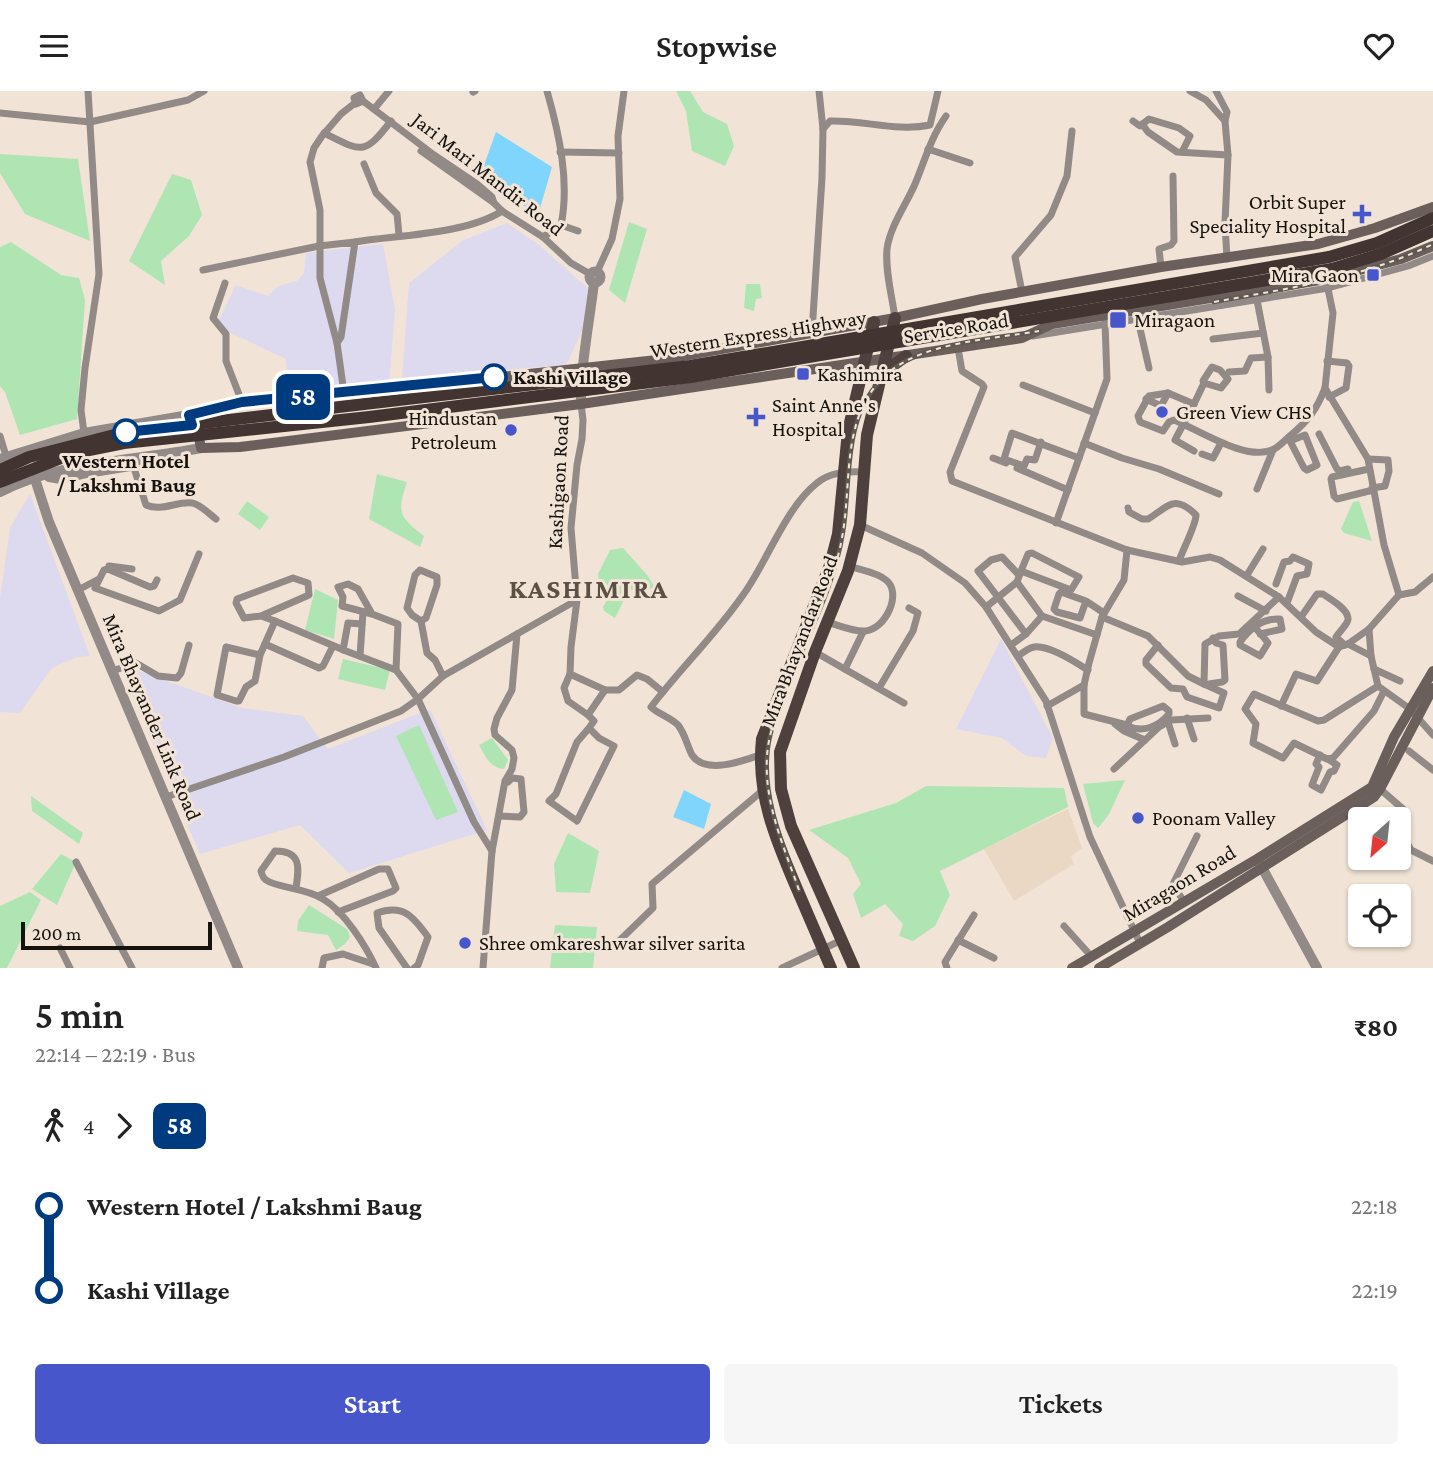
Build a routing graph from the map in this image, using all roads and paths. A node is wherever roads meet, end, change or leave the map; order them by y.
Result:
1 (88, 91) edge
2 (204, 91) edge
3 (389, 91) edge
4 (547, 91) edge
5 (624, 91) edge
6 (819, 91) edge
7 (938, 91) edge
8 (1190, 91) edge
9 (1216, 91) edge
10 (356, 96) edge
11 (374, 109) junction
12 (0, 113) edge
13 (946, 116) dead end
14 (1133, 121) dead end
15 (1226, 121) junction
16 (90, 122) junction
17 (390, 123) junction
18 (1142, 124) junction
19 (823, 129) junction
20 (1072, 131) dead end
21 (324, 133) junction
22 (928, 149) junction
23 (560, 152) junction
24 (1182, 152) junction
25 (619, 153) junction
26 (1228, 155) junction
27 (970, 163) dead end
28 (364, 164) dead end
29 (1174, 176) dead end
30 (1433, 207) edge
31 (502, 211) junction
32 (1433, 218) edge
33 (561, 225) junction
34 (578, 231) dead end
35 (1433, 232) edge
36 (400, 235) junction
37 (543, 237) junction
38 (1337, 239) junction
39 (355, 242) junction
40 (319, 246) junction
41 (1433, 246) edge
42 (1297, 248) junction
43 (1433, 256) edge
44 (1227, 259) junction
45 (1161, 267) junction
46 (1322, 267) junction
47 (203, 270) dead end
48 (594, 277) junction
49 (225, 283) dead end
50 (1327, 284) junction
51 (1022, 292) junction
52 (1282, 292) junction
53 (1257, 300) junction
54 (1152, 313) junction
55 (895, 318) junction
56 (1138, 320) junction
57 (1104, 321) junction
58 (874, 322) junction
59 (812, 332) junction
60 (1263, 333) junction
61 (1213, 339) dead end
62 (337, 343) junction
63 (958, 348) junction
64 (905, 356) junction
65 (1268, 357) junction
66 (887, 359) junction
67 (1327, 361) junction
68 (866, 362) junction
69 (1149, 368) dead end
70 (581, 369) junction
71 (1229, 372) dead end
72 (884, 373) junction
73 (1204, 383) dead end
74 (1023, 385) dead end
75 (1325, 388) junction
76 (1269, 390) dead end
77 (344, 393) junction
78 (1168, 393) junction
79 (1329, 397) junction
80 (1146, 399) junction
81 (242, 402) junction
82 (581, 404) junction
83 (1194, 404) junction
84 (1095, 413) junction
85 (1183, 424) junction
86 (198, 426) junction
87 (848, 431) junction
88 (84, 433) junction
89 (1319, 434) dead end
90 (867, 435) junction
91 (0, 436) edge
92 (1289, 439) junction
93 (1041, 442) junction
94 (1084, 443) junction
95 (1221, 443) junction
96 (201, 448) junction
97 (1273, 450) junction
98 (845, 451) junction
99 (864, 454) junction
100 (3, 458) edge
101 (993, 458) dead end
102 (1079, 458) junction
103 (132, 462) junction
104 (1369, 464) junction
105 (0, 470) edge
106 (844, 471) junction
107 (863, 472) junction
108 (40, 477) junction
109 (0, 482) edge
110 (1257, 489) dead end
111 (1372, 489) junction
112 (1068, 490) junction
113 (0, 492) edge
114 (1219, 494) dead end
115 (842, 503) junction
116 (861, 506) junction
117 (1128, 508) dead end
118 (216, 519) dead end
119 (1056, 523) junction
120 (860, 525) junction
121 (1263, 549) dead end
122 (1127, 550) junction
123 (200, 554) dead end
124 (1179, 561) junction
125 (849, 566) junction
126 (132, 569) dead end
127 (978, 571) junction
128 (1247, 575) junction
129 (1019, 576) junction
130 (1433, 577) edge
131 (157, 580) dead end
132 (965, 583) junction
133 (1276, 584) dead end
134 (95, 588) junction
135 (78, 591) junction
136 (1399, 595) junction
137 (1238, 596) dead end
138 (999, 597) junction
139 (1279, 597) junction
140 (577, 600) junction
141 (1086, 601) junction
142 (1287, 603) junction
143 (986, 607) junction
144 (909, 608) dead end
145 (1266, 611) junction
146 (363, 612) junction
147 (372, 614) junction
148 (261, 615) junction
149 (1103, 615) junction
150 (1042, 616) junction
151 (1301, 617) junction
152 (275, 621) junction
153 (421, 621) junction
154 (827, 622) junction
155 (362, 624) junction
156 (1253, 625) junction
157 (1369, 629) junction
158 (863, 632) junction
159 (517, 634) junction
160 (1026, 634) junction
161 (1260, 634) junction
162 (1097, 635) junction
163 (1213, 638) junction
164 (265, 644) junction
165 (189, 645) dead end
166 (1012, 645) junction
167 (1158, 645) junction
168 (1344, 645) junction
169 (332, 646) junction
170 (342, 650) junction
171 (815, 652) junction
172 (260, 655) junction
173 (359, 656) junction
174 (1018, 656) junction
175 (1371, 656) junction
176 (845, 669) junction
177 (1374, 669) junction
178 (396, 670) junction
179 (1088, 670) junction
180 (112, 671) junction
181 (1433, 671) edge
182 (570, 674) junction
183 (1188, 676) junction
184 (443, 677) junction
185 (1399, 681) dead end
186 (1204, 684) junction
187 (1084, 685) junction
188 (878, 688) junction
189 (1181, 688) junction
190 (1433, 688) edge
191 (1381, 689) junction
192 (605, 690) junction
193 (663, 692) junction
194 (418, 699) junction
195 (904, 703) dead end
196 (1047, 706) junction
197 (1281, 706) junction
198 (1414, 713) junction
199 (589, 715) junction
200 (1187, 718) junction
201 (1208, 718) dead end
202 (1113, 722) junction
203 (1168, 722) junction
204 (1127, 725) junction
205 (589, 728) junction
206 (1433, 735) edge
207 (1194, 739) dead end
208 (1145, 740) junction
209 (1175, 744) dead end
210 (1399, 746) junction
211 (760, 755) junction
212 (1323, 757) junction
213 (1114, 769) dead end
214 (1433, 770) edge
215 (1380, 789) junction
216 (762, 791) junction
217 (166, 797) junction
218 (503, 800) junction
219 (502, 816) junction
220 (791, 826) junction
221 (773, 833) junction
222 (1197, 836) dead end
223 (492, 851) junction
224 (1433, 861) edge
225 (76, 862) dead end
226 (1259, 863) junction
227 (296, 888) junction
228 (318, 896) junction
229 (1184, 902) junction
230 (338, 912) junction
231 (974, 915) dead end
232 (1065, 926) dead end
233 (1134, 932) junction
234 (620, 940) dead end
235 (842, 940) junction
236 (958, 940) junction
237 (1140, 943) junction
238 (60, 948) dead end
239 (823, 949) junction
240 (1092, 957) junction
241 (994, 958) dead end
242 (375, 966) edge
243 (70, 968) edge
244 (132, 968) edge
245 (238, 968) edge
246 (322, 968) edge
247 (407, 968) edge
248 (414, 968) edge
249 (483, 968) edge
250 (782, 968) edge
251 (831, 968) edge
252 (854, 968) edge
253 (947, 968) edge
254 (1072, 968) edge
255 (1099, 968) edge
256 (1317, 968) edge

1 - 16 street
2 - 16 street
3 - 11 street
4 - 23 street
5 - 25 street, Kashigaon Road
6 - 19 street
7 - 19 street
8 - 15 street
9 - 15 street
10 - 11 street, Jari Mari Mandir Road
10 - 17 street
10 - 21 street
11 - 17 street, Jari Mari Mandir Road
12 - 16 street
13 - 22 street
14 - 18 street
15 - 26 street
16 - 88 street
17 - 21 street
17 - 31 street, Jari Mari Mandir Road
18 - 24 street
18 - 24 street
19 - 59 street
20 - 51 street
21 - 40 street
22 - 27 street
22 - 55 street
23 - 25 street
23 - 33 street
24 - 26 street
25 - 48 street, Kashigaon Road
26 - 44 street
28 - 36 street
29 - 45 street
30 - 38 main road
31 - 36 street
31 - 37 street, Jari Mari Mandir Road
32 - 86 highway, Western Express Highway
33 - 34 street
33 - 37 street
35 - 86 highway, Western Express Highway
36 - 39 street
37 - 48 street, Jari Mari Mandir Road
38 - 42 main road
38 - 46 street
39 - 40 street
39 - 62 street
40 - 47 street
40 - 62 street
41 - 50 main road, Service Road
42 - 44 main road
42 - 46 street
43 - 50 street
44 - 45 main road
45 - 51 main road
46 - 50 street
48 - 70 street, Kashigaon Road
49 - 81 street
50 - 52 main road, Service Road
50 - 67 street
51 - 55 main road
52 - 53 street
52 - 54 main road, Service Road
53 - 54 street
53 - 60 street
54 - 56 street
54 - 57 main road, Service Road
55 - 58 main road
55 - 66 main road, Mira Bhayandar Road
56 - 57 street
56 - 69 street
57 - 63 main road, Service Road
57 - 84 street
58 - 59 main road
58 - 68 main road, Mira Bhayandar Road
59 - 70 main road
60 - 61 street
60 - 65 street
62 - 77 street
63 - 64 main road, Service Road
63 - 119 street
64 - 66 main road, Service Road
64 - 72 main road
65 - 71 street
65 - 76 street
66 - 68 main road, Service Road
66 - 72 main road, Mira Bhayandar Road
67 - 75 street
67 - 79 street
68 - 82 main road, Service Road
68 - 87 main road, Mira Bhayandar Road
70 - 77 main road
70 - 82 street, Kashigaon Road
72 - 90 main road, Mira Bhayandar Road
73 - 83 street
74 - 84 street
75 - 79 street
75 - 92 street
77 - 81 main road
78 - 80 street
78 - 80 street
78 - 83 street
79 - 104 street
80 - 85 street
81 - 86 main road
82 - 96 main road, Service Road
82 - 140 street, Kashigaon Road
83 - 85 street
84 - 94 street
85 - 95 street
85 - 95 street
86 - 88 street
86 - 96 main road
86 - 105 highway, Western Express Highway
86 - 109 highway, Western Express Highway
87 - 90 main road
87 - 98 main road, Mira Bhayandar Road
88 - 100 street
89 - 104 street
90 - 99 main road, Mira Bhayandar Road
91 - 100 street
92 - 92 street
92 - 97 street
93 - 93 street
93 - 102 street
94 - 102 street
94 - 114 street
95 - 97 street
96 - 103 street
97 - 110 street
98 - 99 main road
98 - 106 main road, Mira Bhayandar Road
99 - 107 main road, Mira Bhayandar Road
101 - 112 street
102 - 112 street
103 - 108 street
103 - 118 street
104 - 111 street
104 - 111 street
104 - 111 street
106 - 107 street
106 - 115 main road, Mira Bhayandar Road
106 - 193 street
107 - 116 main road, Mira Bhayandar Road
108 - 113 street
108 - 135 street, Mira Bhayander Link Road
111 - 136 street
112 - 119 street
115 - 116 main road
115 - 211 main road, Mira Bhayandar Road
116 - 120 main road, Mira Bhayandar Road
117 - 124 street
119 - 122 street
120 - 125 main road, Mira Bhayandar Road
120 - 132 street
121 - 128 street
122 - 124 street
122 - 149 street
123 - 134 street
124 - 128 street
125 - 154 main road, Mira Bhayandar Road
125 - 158 street
126 - 135 street
127 - 129 street
127 - 132 street
127 - 138 street
128 - 139 street
129 - 129 street
129 - 138 street
129 - 150 street
130 - 136 street
131 - 134 street
132 - 143 street
133 - 142 street
134 - 135 street
135 - 180 street, Mira Bhayander Link Road
136 - 157 street
137 - 145 street
138 - 143 street
138 - 160 street
139 - 142 street
139 - 145 street
140 - 159 street
140 - 182 street, Kashigaon Road
141 - 141 street
141 - 149 street
142 - 151 street
143 - 166 street
144 - 188 street
145 - 156 street
146 - 147 street
146 - 147 street
146 - 155 street
147 - 178 street
148 - 148 street
148 - 152 street
149 - 162 street
149 - 167 street
150 - 160 street
150 - 162 street
151 - 168 street
151 - 168 street
152 - 164 street
152 - 169 street
153 - 153 street
153 - 184 street
154 - 158 street
154 - 171 main road, Mira Bhayandar Road
155 - 170 street
155 - 173 street
156 - 161 street
156 - 161 street
156 - 161 street
156 - 163 street
157 - 168 street
157 - 175 street
158 - 176 street
159 - 184 street
159 - 218 street
160 - 166 street
162 - 179 street
163 - 186 street
163 - 186 street
164 - 169 street
164 - 172 street
165 - 180 street
166 - 174 street
167 - 183 street
167 - 189 street
168 - 175 street
168 - 197 street
169 - 170 street
170 - 173 street
171 - 176 street
171 - 220 main road, Mira Bhayandar Road
172 - 172 street
173 - 178 street
174 - 179 street
174 - 196 street
175 - 177 street
176 - 188 street
177 - 185 street
177 - 191 street
178 - 194 street
179 - 187 street
180 - 217 street, Mira Bhayander Link Road
181 - 198 main road, Miragaon Road
182 - 192 street
182 - 199 street, Kashigaon Road
183 - 186 street
183 - 189 street
184 - 194 street
186 - 189 street
187 - 196 street
187 - 202 street
188 - 195 street
190 - 198 main road, Miragaon Road
191 - 197 street
191 - 198 street
191 - 212 street
192 - 193 street
192 - 199 street
193 - 211 street
194 - 217 street
194 - 223 street
196 - 233 street
197 - 212 street
198 - 206 street
198 - 210 main road, Miragaon Road
199 - 205 street
200 - 201 street
200 - 203 street
200 - 207 street
202 - 204 street
202 - 208 street
203 - 208 street
203 - 209 street
204 - 204 street
205 - 205 street
208 - 213 street
210 - 214 street
210 - 215 main road, Miragaon Road
210 - 226 main road, Miragaon Road
211 - 216 main road, Mira Bhayandar Road
212 - 212 street
215 - 224 street
215 - 226 main road, Miragaon Road
216 - 221 main road, Mira Bhayandar Road
216 - 234 street
217 - 245 street, Mira Bhayander Link Road
218 - 219 street
218 - 219 street
219 - 223 street
220 - 221 main road
220 - 235 main road, Mira Bhayandar Road
221 - 239 main road, Mira Bhayandar Road
222 - 229 street
223 - 249 street
225 - 244 street
226 - 229 main road, Miragaon Road
226 - 237 main road, Miragaon Road
226 - 256 street
227 - 227 street
227 - 228 street
228 - 230 street
228 - 230 street
229 - 233 main road, Miragaon Road
230 - 242 street
231 - 236 street
232 - 240 street
233 - 237 street
233 - 240 main road, Miragaon Road
235 - 239 street
235 - 252 main road, Mira Bhayandar Road
236 - 241 street
236 - 253 street
237 - 255 main road, Miragaon Road
238 - 243 street
239 - 250 street
239 - 251 main road, Mira Bhayandar Road
240 - 254 main road, Miragaon Road
242 - 246 street
247 - 248 street

